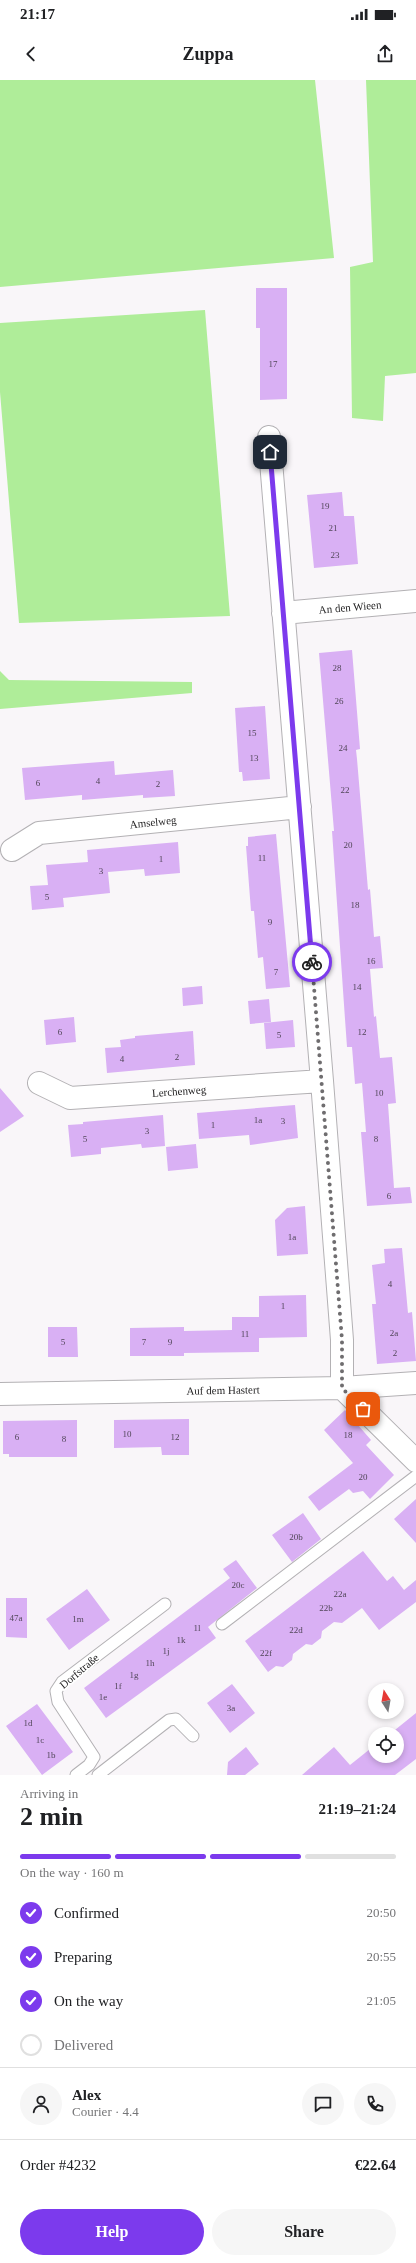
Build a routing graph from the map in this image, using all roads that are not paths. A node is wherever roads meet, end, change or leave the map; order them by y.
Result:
1 (269, 437) dead end
2 (416, 602) edge
3 (283, 613) junction
4 (300, 808) junction
5 (12, 850) dead end
6 (322, 1081) junction
7 (39, 1082) dead end
8 (416, 1383) edge
9 (342, 1388) junction
10 (0, 1394) edge
11 (416, 1461) edge
12 (416, 1476) edge
13 (165, 1604) dead end
14 (222, 1624) dead end
15 (193, 1736) dead end
16 (76, 1775) edge
17 (98, 1775) edge

1 - 3 street
2 - 3 street, An den Wieen
3 - 4 street
4 - 5 street, Amselweg
4 - 6 street
6 - 7 street, Lerchenweg
6 - 9 street
8 - 9 street
9 - 10 street, Auf dem Hastert
9 - 11 street
12 - 14 lane
13 - 16 lane, Dorfstraße
15 - 17 lane

